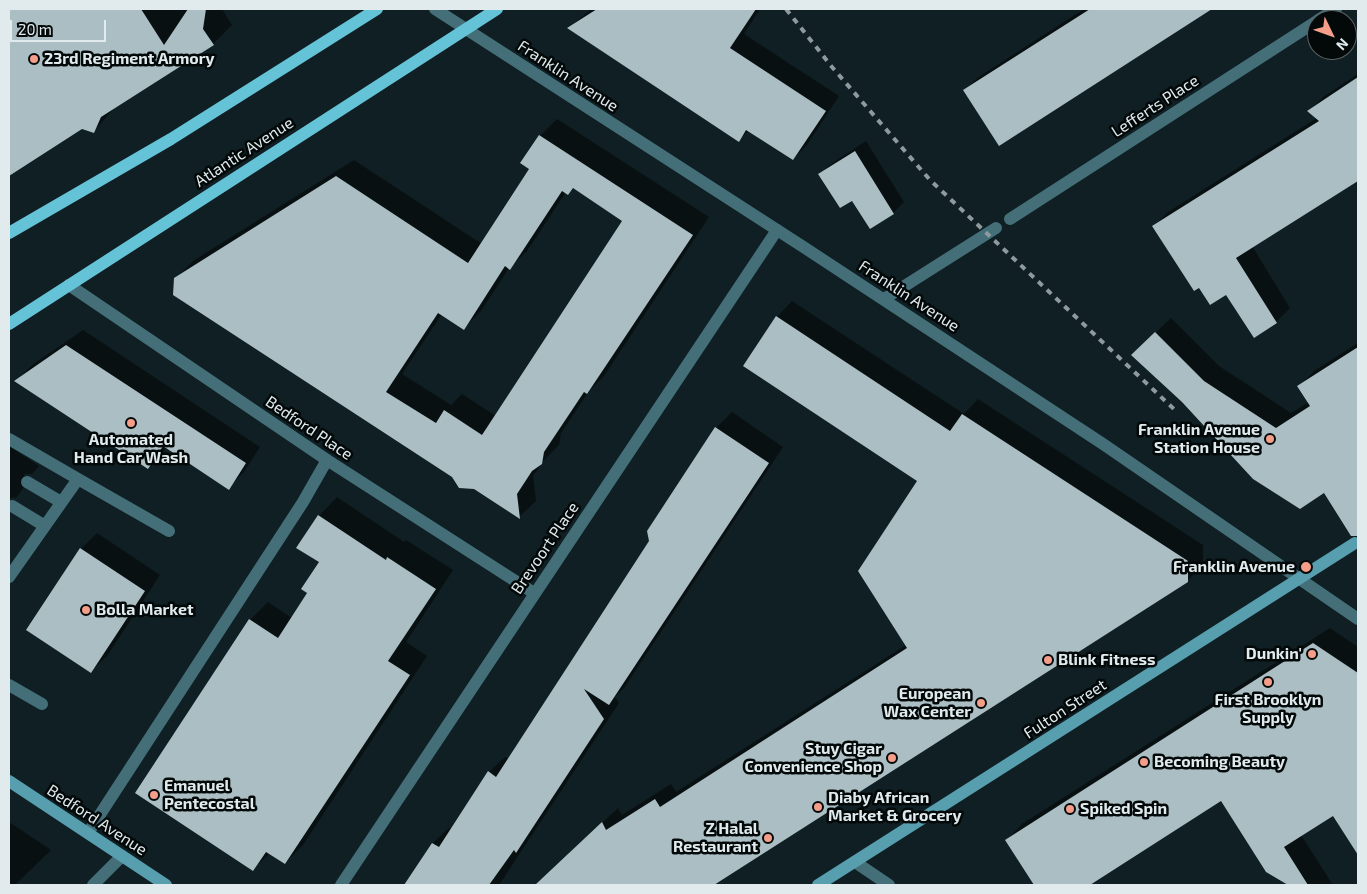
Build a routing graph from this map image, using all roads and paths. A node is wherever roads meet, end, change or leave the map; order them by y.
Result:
1 (377, 9) edge
2 (435, 9) edge
3 (497, 9) edge
4 (1307, 27) edge
5 (466, 28) junction
6 (1010, 219) dead end
7 (996, 228) dead end
8 (777, 230) junction
9 (9, 233) edge
10 (69, 285) junction
11 (884, 299) junction
12 (9, 324) edge
13 (9, 439) edge
14 (327, 460) junction
15 (78, 479) junction
16 (28, 482) dead end
17 (61, 502) junction
18 (12, 506) dead end
19 (45, 526) junction
20 (169, 531) dead end
21 (1355, 543) dead end
22 (14, 560) edge
23 (9, 577) edge
24 (1300, 578) junction
25 (534, 593) junction
26 (1358, 619) edge
27 (9, 685) edge
28 (42, 704) dead end
29 (9, 781) edge
30 (88, 833) junction
31 (122, 856) junction
32 (855, 862) junction
33 (93, 885) edge
34 (166, 885) edge
35 (342, 885) edge
36 (818, 885) edge
37 (889, 885) edge

1 - 9 main road
2 - 5 street, Franklin Avenue
3 - 5 main road, Atlantic Avenue
4 - 6 street, Lefferts Place
5 - 8 street, Franklin Avenue
5 - 10 main road, Atlantic Avenue
7 - 11 street
8 - 11 street, Franklin Avenue
8 - 25 street, Brevoort Place
10 - 12 main road, Atlantic Avenue
10 - 14 street, Bedford Place
11 - 24 street, Franklin Avenue
13 - 15 street
14 - 25 street, Bedford Place
14 - 30 street
15 - 17 street
15 - 20 street
16 - 17 street
17 - 19 street
18 - 19 street
19 - 22 street
21 - 24 main road, Fulton Street
22 - 23 street
24 - 26 street, Franklin Avenue
24 - 32 main road, Fulton Street
25 - 35 street, Brevoort Place
27 - 28 street
29 - 30 main road, Bedford Avenue
30 - 31 main road, Bedford Avenue
31 - 33 street
31 - 34 main road, Bedford Avenue
32 - 36 main road, Fulton Street
32 - 37 street

